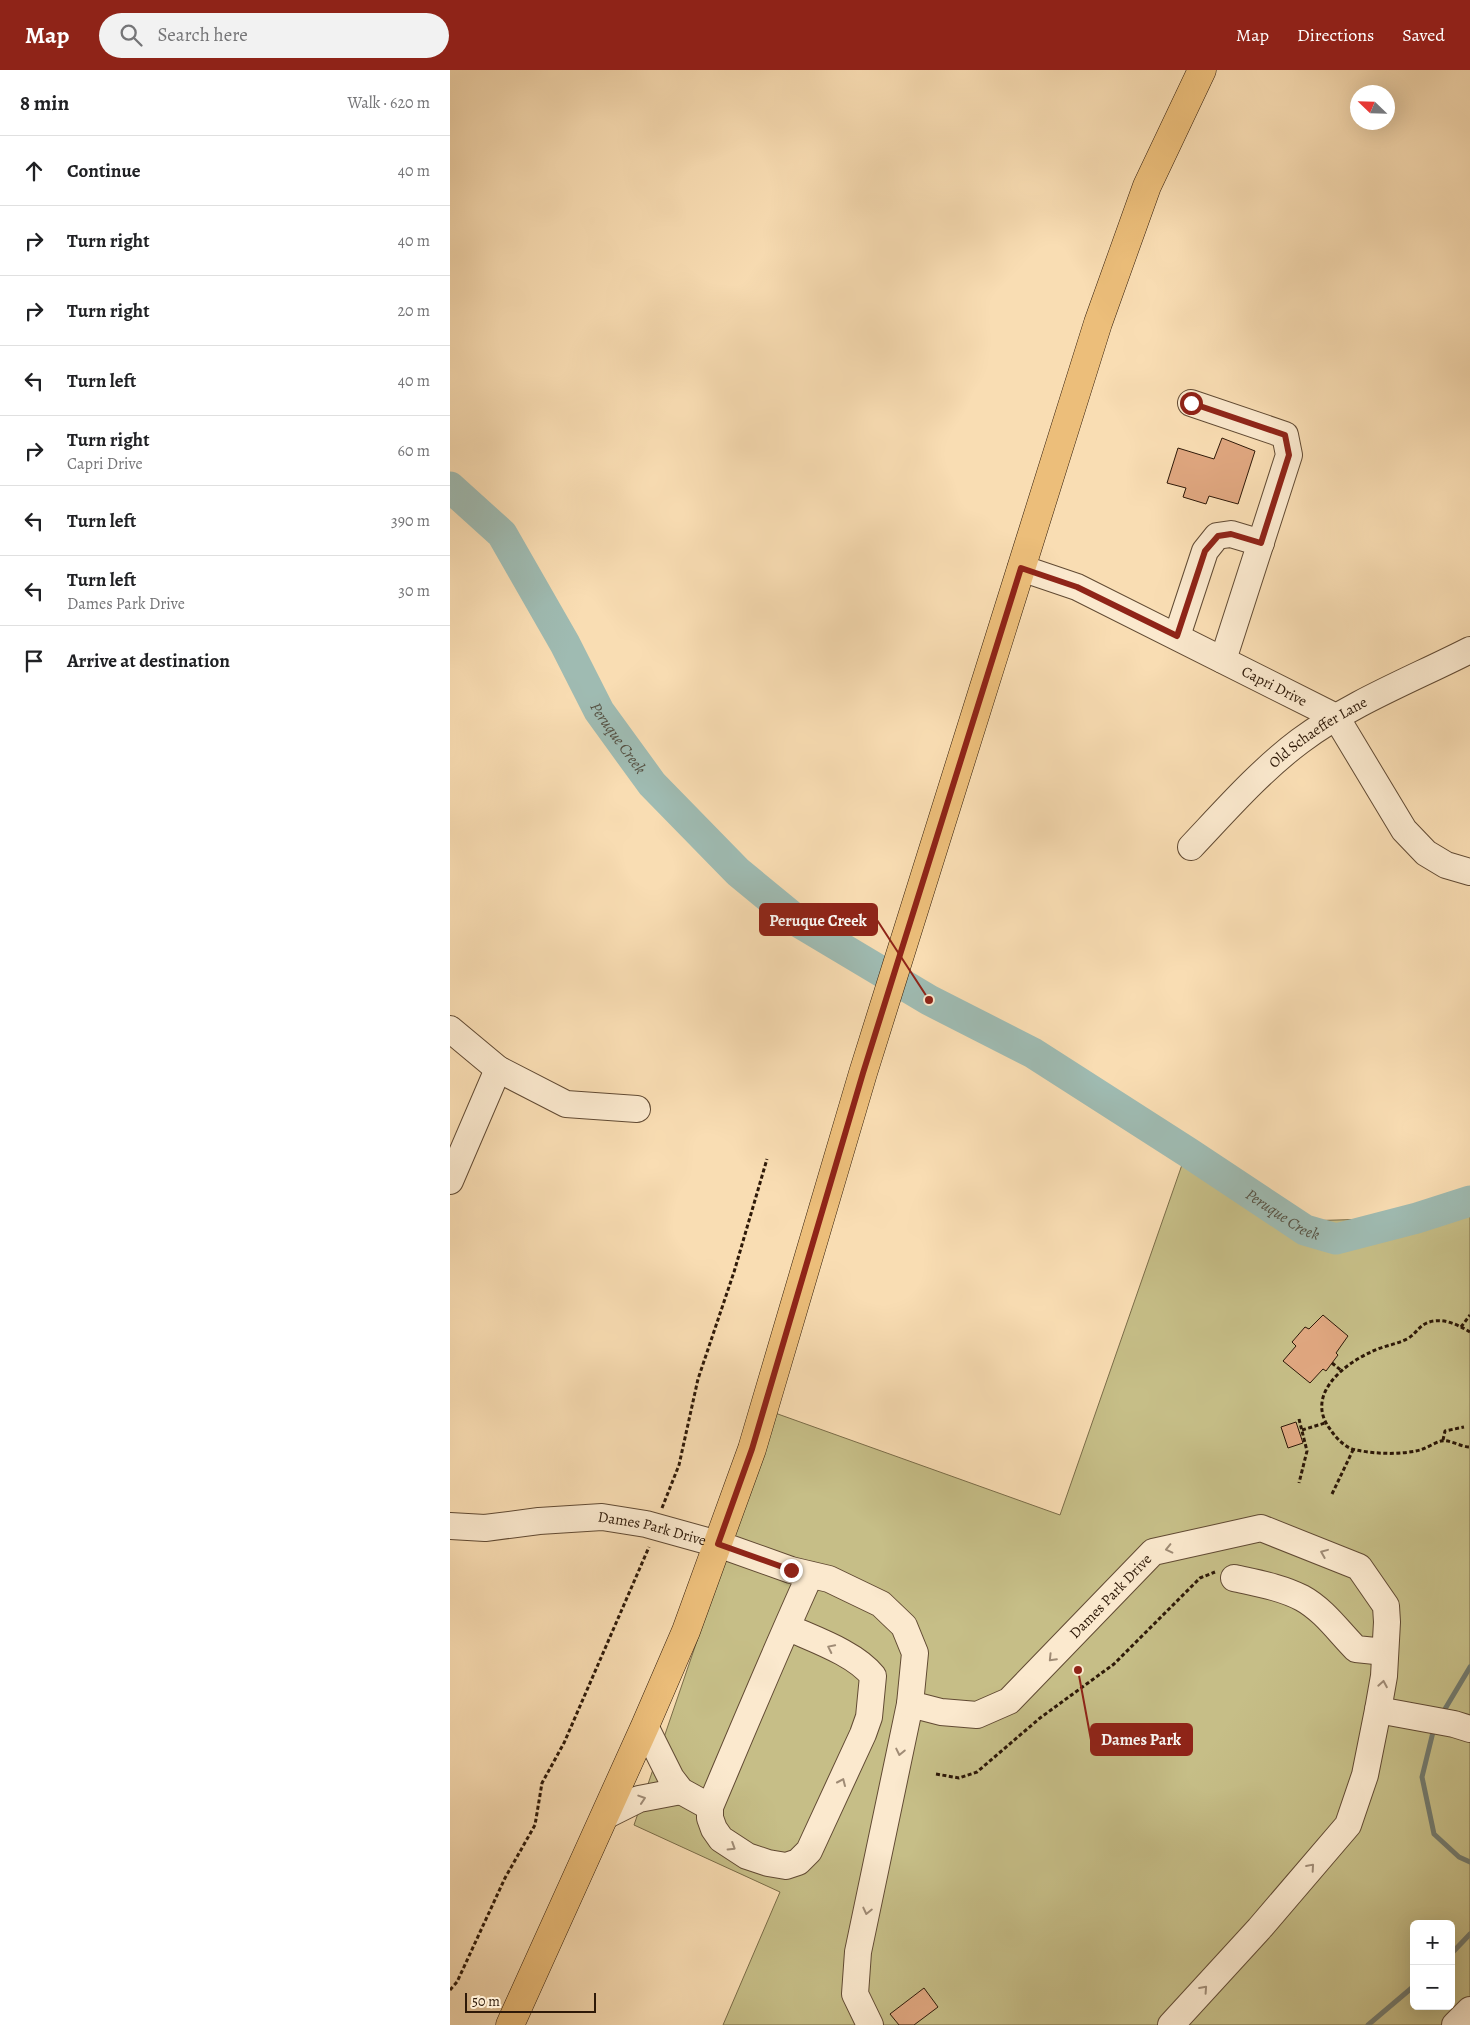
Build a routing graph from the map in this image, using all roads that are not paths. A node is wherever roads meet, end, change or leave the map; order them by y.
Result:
1 (1202, 70) edge
2 (1191, 403) dead end
3 (1261, 543) junction
4 (1021, 568) junction
5 (1177, 636) junction
6 (1470, 650) edge
7 (1223, 660) junction
8 (1336, 717) junction
9 (1191, 846) dead end
10 (1470, 872) edge
11 (450, 1030) edge
12 (498, 1069) junction
13 (637, 1109) dead end
14 (450, 1181) edge
15 (450, 1526) edge
16 (718, 1544) junction
17 (810, 1575) junction
18 (1234, 1578) road end
19 (787, 1626) junction
20 (1384, 1652) junction
21 (910, 1704) junction
22 (1390, 1712) junction
23 (645, 1726) junction
24 (1462, 1726) edge
25 (681, 1791) junction
26 (710, 1807) junction
27 (605, 1816) junction
28 (1470, 2010) edge
29 (510, 2025) edge
30 (870, 2025) edge
31 (1171, 2025) edge
32 (1455, 2025) edge

1 - 4 main road
2 - 3 street
3 - 5 street
3 - 7 street
4 - 5 street, Capri Drive
4 - 16 main road
5 - 7 street, Capri Drive
6 - 8 street, Old Schaeffer Lane
7 - 8 street, Capri Drive
8 - 9 street, Old Schaeffer Lane
8 - 10 street
11 - 12 street
12 - 13 street
12 - 14 street
15 - 16 street, Dames Park Drive
16 - 17 street, Dames Park Drive
16 - 23 main road
17 - 19 street
17 - 21 street, Dames Park Drive
18 - 20 street
19 - 26 street
26 -> 19 street
20 -> 21 street, Dames Park Drive
22 -> 20 street, Dames Park Drive
21 -> 30 street, Dames Park Drive
22 - 24 street
31 -> 22 street, Dames Park Drive
23 - 25 street
23 - 27 main road
25 - 26 street
27 -> 25 street
27 - 29 main road
28 - 32 street

